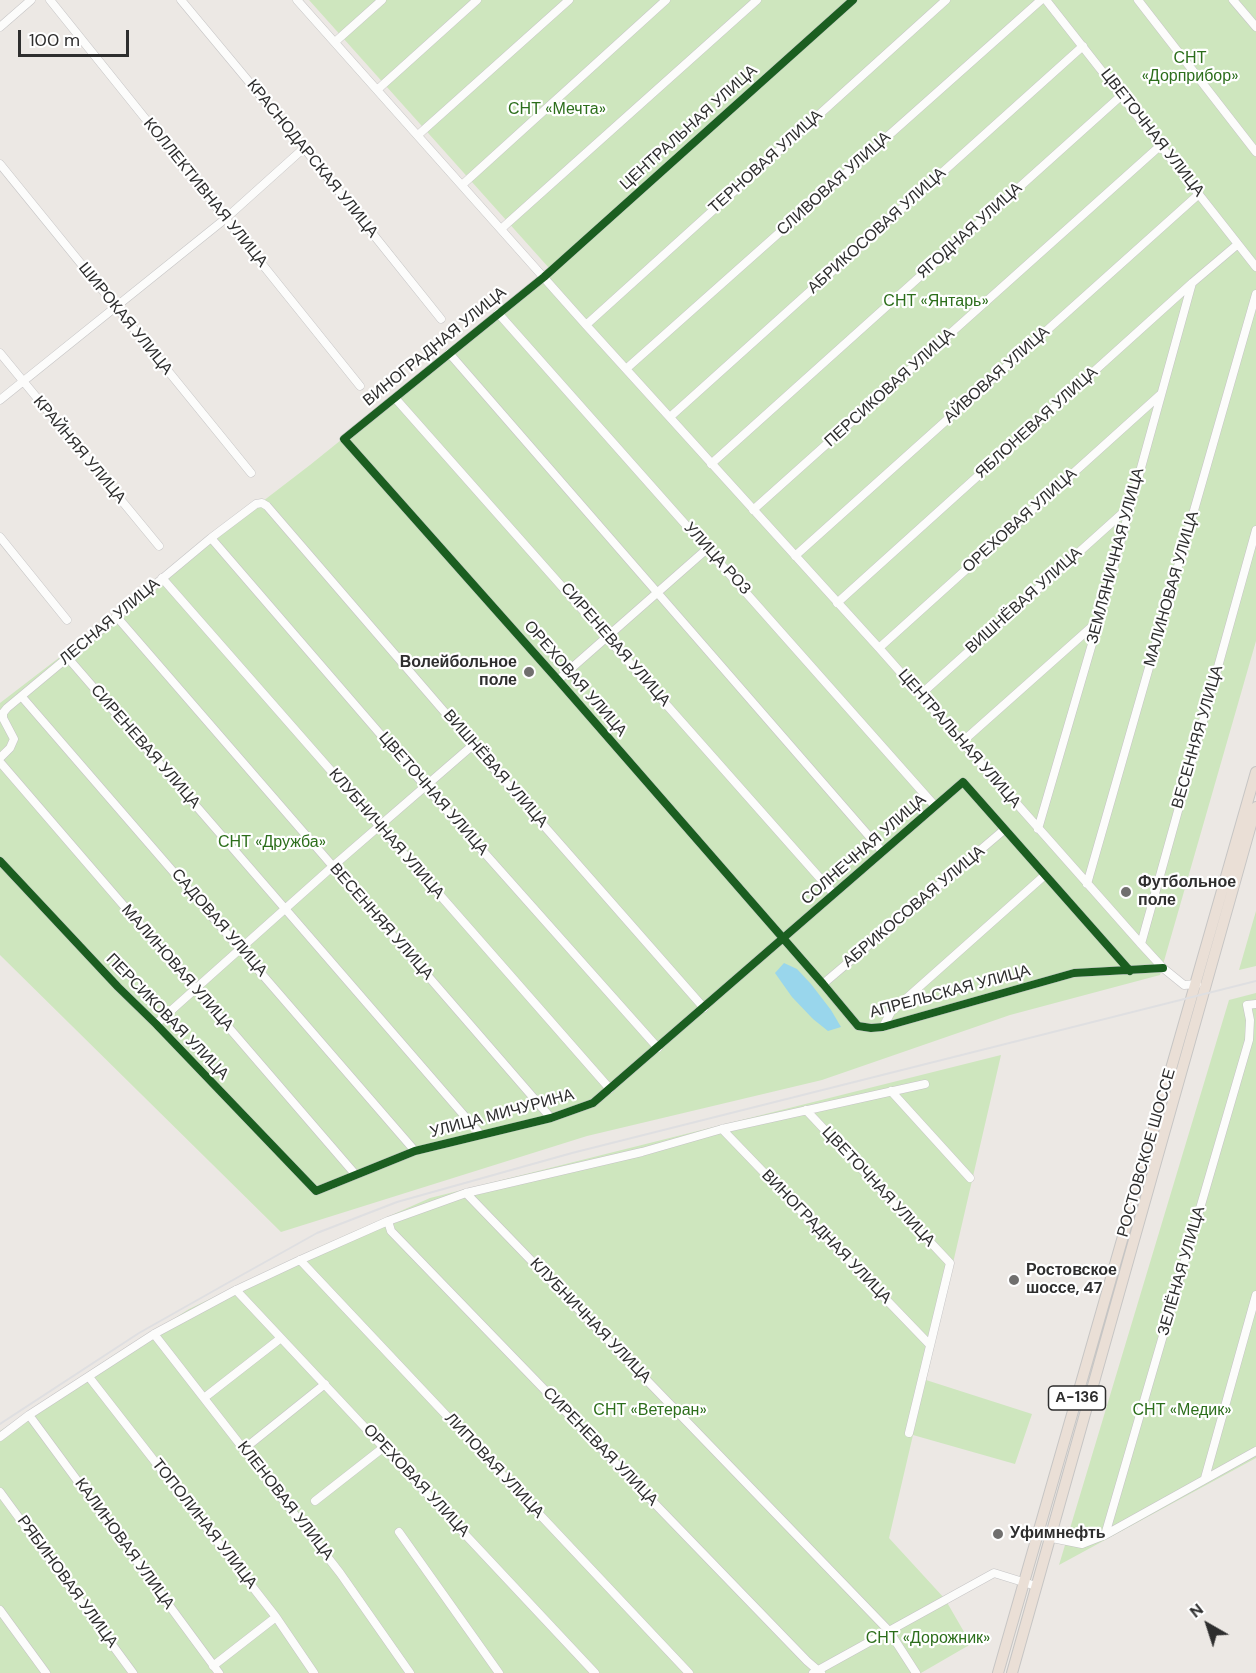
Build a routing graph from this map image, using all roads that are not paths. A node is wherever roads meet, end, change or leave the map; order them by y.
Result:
1 (31, 0) edge
2 (50, 0) edge
3 (181, 0) edge
4 (297, 0) edge
5 (382, 0) edge
6 (477, 0) edge
7 (569, 0) edge
8 (666, 0) edge
9 (757, 0) edge
10 (853, 0) edge
11 (946, 0) edge
12 (1041, 0) edge
13 (1046, 0) edge
14 (1138, 0) edge
15 (1233, 0) edge
16 (0, 27) edge
17 (1256, 27) edge
18 (335, 42) junction
19 (1083, 46) junction
20 (377, 90) junction
21 (1122, 94) junction
22 (418, 135) junction
23 (1161, 145) junction
24 (304, 148) junction
25 (1256, 152) edge
26 (0, 164) edge
27 (462, 185) junction
28 (1199, 194) junction
29 (225, 219) junction
30 (501, 229) junction
31 (1238, 244) junction
32 (1256, 267) edge
33 (544, 277) junction
34 (1192, 283) junction
35 (1256, 294) edge
36 (116, 307) junction
37 (498, 313) junction
38 (441, 319) dead end
39 (586, 325) junction
40 (0, 353) edge
41 (449, 353) junction
42 (626, 369) junction
43 (23, 381) junction
44 (360, 386) dead end
45 (1162, 393) junction
46 (395, 398) junction
47 (0, 400) edge
48 (670, 417) junction
49 (344, 439) joint
50 (711, 465) junction
51 (251, 473) dead end
52 (262, 503) joint
53 (1128, 508) junction
54 (753, 510) junction
55 (1256, 530) edge
56 (0, 537) edge
57 (211, 538) junction
58 (159, 546) dead end
59 (708, 548) junction
60 (795, 556) junction
61 (162, 578) junction
62 (658, 592) junction
63 (837, 603) junction
64 (116, 616) junction
65 (67, 620) dead end
66 (1099, 620) junction
67 (607, 635) junction
68 (879, 648) junction
69 (68, 658) junction
70 (558, 680) junction
71 (920, 694) junction
72 (22, 697) junction
73 (2, 712) edge
74 (962, 742) junction
75 (473, 745) junction
76 (0, 760) edge
77 (1256, 772) edge
78 (425, 786) junction
79 (935, 806) junction
80 (1256, 807) edge
81 (379, 826) junction
82 (1005, 829) junction
83 (1038, 829) junction
84 (882, 851) junction
85 (0, 861) edge
86 (332, 867) junction
87 (1045, 875) junction
88 (1087, 884) junction
89 (834, 894) junction
90 (286, 908) junction
91 (783, 939) junction
92 (1141, 944) junction
93 (241, 948) junction
94 (1163, 968) junction
95 (1130, 971) junction
96 (1201, 983) junction
97 (823, 984) junction
98 (194, 988) junction
99 (1256, 1004) edge
100 (704, 1008) junction
101 (156, 1024) junction
102 (883, 1027) junction
103 (658, 1048) junction
104 (925, 1084) dead end
105 (610, 1089) junction
106 (891, 1091) junction
107 (806, 1110) junction
108 (551, 1118) junction
109 (722, 1129) junction
110 (481, 1135) junction
111 (415, 1151) junction
112 (355, 1174) junction
113 (970, 1178) dead end
114 (316, 1191) joint
115 (466, 1193) junction
116 (388, 1221) junction
117 (300, 1260) junction
118 (236, 1290) junction
119 (1256, 1295) edge
120 (154, 1334) junction
121 (281, 1338) junction
122 (930, 1345) junction
123 (89, 1377) junction
124 (325, 1384) junction
125 (204, 1398) junction
126 (29, 1415) junction
127 (909, 1433) dead end
128 (0, 1437) edge
129 (384, 1447) junction
130 (244, 1449) junction
131 (1256, 1451) edge
132 (1205, 1478) junction
133 (0, 1492) edge
134 (315, 1501) dead end
135 (399, 1532) dead end
136 (1037, 1535) junction
137 (1105, 1535) junction
138 (1050, 1538) junction
139 (1023, 1582) junction
140 (1036, 1586) junction
141 (0, 1610) edge
142 (276, 1617) junction
143 (890, 1632) junction
144 (216, 1669) edge
145 (817, 1672) edge
146 (46, 1673) edge
147 (133, 1673) edge
148 (314, 1673) edge
149 (410, 1673) edge
150 (499, 1673) edge
151 (595, 1673) edge
152 (689, 1673) edge
153 (916, 1673) edge
154 (998, 1673) edge
155 (1011, 1673) edge

1 - 16 street
2 - 29 street, КОЛЛЕКТИВНАЯ УЛИЦА
3 - 24 street, КРАСНОДАРСКАЯ УЛИЦА
4 - 18 street, ЦЕНТРАЛЬНАЯ УЛИЦА
5 - 18 street
6 - 20 street
7 - 22 street
8 - 27 street
9 - 30 street
10 - 33 street, ЦЕНТРАЛЬНАЯ УЛИЦА
11 - 39 street, ТЕРНОВАЯ УЛИЦА
12 - 42 street, СЛИВОВАЯ УЛИЦА
13 - 19 street, ЦВЕТОЧНАЯ УЛИЦА
14 - 25 street
15 - 17 street
18 - 20 street, ЦЕНТРАЛЬНАЯ УЛИЦА
19 - 21 street, ЦВЕТОЧНАЯ УЛИЦА
19 - 48 street, АБРИКОСОВАЯ УЛИЦА
20 - 22 street, ЦЕНТРАЛЬНАЯ УЛИЦА
21 - 23 street, ЦВЕТОЧНАЯ УЛИЦА
21 - 50 street, ЯГОДНАЯ УЛИЦА
22 - 27 street, ЦЕНТРАЛЬНАЯ УЛИЦА
23 - 28 street, ЦВЕТОЧНАЯ УЛИЦА
23 - 54 street, ПЕРСИКОВАЯ УЛИЦА
24 - 29 street
24 - 38 street, КРАСНОДАРСКАЯ УЛИЦА
26 - 36 street, ШИРОКАЯ УЛИЦА
27 - 30 street, ЦЕНТРАЛЬНАЯ УЛИЦА
28 - 31 street, ЦВЕТОЧНАЯ УЛИЦА
28 - 60 street, АЙВОВАЯ УЛИЦА
29 - 36 street
29 - 44 street, КОЛЛЕКТИВНАЯ УЛИЦА
30 - 33 street, ЦЕНТРАЛЬНАЯ УЛИЦА
31 - 32 street, ЦВЕТОЧНАЯ УЛИЦА
31 - 34 street, ЯБЛОНЕВАЯ УЛИЦА
33 - 37 street, ВИНОГРАДНАЯ УЛИЦА
33 - 39 street, ЦЕНТРАЛЬНАЯ УЛИЦА
34 - 45 street, ЗЕМЛЯНИЧНАЯ УЛИЦА
34 - 63 street, ЯБЛОНЕВАЯ УЛИЦА
35 - 88 street, МАЛИНОВАЯ УЛИЦА
36 - 43 street
36 - 51 street, ШИРОКАЯ УЛИЦА
37 - 41 street, ВИНОГРАДНАЯ УЛИЦА
37 - 59 street, УЛИЦА РОЗ
39 - 42 street, ЦЕНТРАЛЬНАЯ УЛИЦА
40 - 43 street, КРАЙНЯЯ УЛИЦА
41 - 46 street, ВИНОГРАДНАЯ УЛИЦА
41 - 62 street
42 - 48 street, ЦЕНТРАЛЬНАЯ УЛИЦА
43 - 47 street
43 - 58 street, КРАЙНЯЯ УЛИЦА
45 - 53 street, ЗЕМЛЯНИЧНАЯ УЛИЦА
45 - 68 street, ОРЕХОВАЯ УЛИЦА
46 - 49 street, ВИНОГРАДНАЯ УЛИЦА
46 - 67 street, СИРЕНЕВАЯ УЛИЦА
48 - 50 street, ЦЕНТРАЛЬНАЯ УЛИЦА
49 - 70 street, ОРЕХОВАЯ УЛИЦА
50 - 54 street, ЦЕНТРАЛЬНАЯ УЛИЦА
52 - 57 street, ЛЕСНАЯ УЛИЦА
52 - 75 street, ВИШНЁВАЯ УЛИЦА
53 - 66 street, ЗЕМЛЯНИЧНАЯ УЛИЦА
53 - 71 street, ВИШНЁВАЯ УЛИЦА
54 - 60 street, ЦЕНТРАЛЬНАЯ УЛИЦА
55 - 92 street, ВЕСЕННЯЯ УЛИЦА
56 - 65 street
57 - 61 street, ЛЕСНАЯ УЛИЦА
57 - 78 street, ЦВЕТОЧНАЯ УЛИЦА
59 - 62 street
59 - 79 street, УЛИЦА РОЗ
60 - 63 street, ЦЕНТРАЛЬНАЯ УЛИЦА
61 - 64 street, ЛЕСНАЯ УЛИЦА
61 - 81 street, КЛУБНИЧНАЯ УЛИЦА
62 - 67 street
62 - 84 street
63 - 68 street, ЦЕНТРАЛЬНАЯ УЛИЦА
64 - 69 street, ЛЕСНАЯ УЛИЦА
64 - 86 street, ВЕСЕННЯЯ УЛИЦА
66 - 74 street
66 - 83 street, ЗЕМЛЯНИЧНАЯ УЛИЦА
67 - 70 street
67 - 89 street, СИРЕНЕВАЯ УЛИЦА
68 - 71 street, ЦЕНТРАЛЬНАЯ УЛИЦА
69 - 72 street, ЛЕСНАЯ УЛИЦА
69 - 90 street, СИРЕНЕВАЯ УЛИЦА
70 - 91 street, ОРЕХОВАЯ УЛИЦА
71 - 74 street, ЦЕНТРАЛЬНАЯ УЛИЦА
72 - 73 street, ЛЕСНАЯ УЛИЦА
72 - 93 street, САДОВАЯ УЛИЦА
73 - 76 street, ЛЕСНАЯ УЛИЦА
74 - 83 street, ЦЕНТРАЛЬНАЯ УЛИЦА
75 - 78 street
75 - 100 street, ВИШНЁВАЯ УЛИЦА
76 - 98 street, МАЛИНОВАЯ УЛИЦА
77 - 96 highway, РОСТОВСКОЕ ШОССЕ / А-136
78 - 81 street
78 - 103 street, ЦВЕТОЧНАЯ УЛИЦА
79 - 82 street, СОЛНЕЧНАЯ УЛИЦА
79 - 84 street, СОЛНЕЧНАЯ УЛИЦА
80 - 96 highway, РОСТОВСКОЕ ШОССЕ / А-136
81 - 86 street
81 - 105 street, КЛУБНИЧНАЯ УЛИЦА
82 - 87 street
82 - 97 street, АБРИКОСОВАЯ УЛИЦА
83 - 88 street, ЦЕНТРАЛЬНАЯ УЛИЦА
84 - 89 street, СОЛНЕЧНАЯ УЛИЦА
85 - 101 street, ПЕРСИКОВАЯ УЛИЦА
86 - 90 street
86 - 108 street, ВЕСЕННЯЯ УЛИЦА
87 - 95 street
87 - 102 street
88 - 92 street, ЦЕНТРАЛЬНАЯ УЛИЦА
89 - 91 street, СОЛНЕЧНАЯ УЛИЦА
90 - 93 street
90 - 110 street, СИРЕНЕВАЯ УЛИЦА
91 - 97 street, АПРЕЛЬСКАЯ УЛИЦА
91 - 100 street, СОЛНЕЧНАЯ УЛИЦА
92 - 94 street, ЦЕНТРАЛЬНАЯ УЛИЦА
93 - 98 street
93 - 111 street, САДОВАЯ УЛИЦА
94 - 95 street, АПРЕЛЬСКАЯ УЛИЦА
94 - 96 street, ЦЕНТРАЛЬНАЯ УЛИЦА
95 - 102 street, АПРЕЛЬСКАЯ УЛИЦА
96 - 136 highway, РОСТОВСКОЕ ШОССЕ / А-136
96 - 138 highway, РОСТОВСКОЕ ШОССЕ / А-136
97 - 102 street, АПРЕЛЬСКАЯ УЛИЦА
98 - 101 street
98 - 112 street, МАЛИНОВАЯ УЛИЦА
99 - 137 street, ЗЕЛЁНАЯ УЛИЦА
100 - 103 street, УЛИЦА МИЧУРИНА
101 - 114 street, ПЕРСИКОВАЯ УЛИЦА
103 - 105 street, УЛИЦА МИЧУРИНА
104 - 106 street
105 - 108 street, УЛИЦА МИЧУРИНА
106 - 107 street
106 - 113 street
107 - 109 street
107 - 122 street, ЦВЕТОЧНАЯ УЛИЦА
108 - 110 street, УЛИЦА МИЧУРИНА
109 - 115 street
109 - 122 street, ВИНОГРАДНАЯ УЛИЦА
110 - 111 street, УЛИЦА МИЧУРИНА
111 - 112 street, УЛИЦА МИЧУРИНА
112 - 114 street, УЛИЦА МИЧУРИНА
115 - 116 street
115 - 143 street, КЛУБНИЧНАЯ УЛИЦА
116 - 117 street
116 - 145 street, СИРЕНЕВАЯ УЛИЦА
117 - 118 street
117 - 152 street, ЛИПОВАЯ УЛИЦА
118 - 120 street
118 - 121 street, ОРЕХОВАЯ УЛИЦА
119 - 132 street
120 - 123 street
120 - 125 street, КЛЕНОВАЯ УЛИЦА
121 - 124 street, ОРЕХОВАЯ УЛИЦА
121 - 125 street
122 - 127 street
123 - 126 street
123 - 142 street, ТОПОЛИНАЯ УЛИЦА
124 - 129 street, ОРЕХОВАЯ УЛИЦА
124 - 130 street
125 - 130 street, КЛЕНОВАЯ УЛИЦА
126 - 128 street
126 - 144 street, КАЛИНОВАЯ УЛИЦА
129 - 134 street
129 - 151 street, ОРЕХОВАЯ УЛИЦА
130 - 149 street, КЛЕНОВАЯ УЛИЦА
131 - 132 street
132 - 137 street
133 - 147 street, РЯБИНОВАЯ УЛИЦА
135 - 150 street
136 - 138 street
136 - 139 highway, РОСТОВСКОЕ ШОССЕ / А-136
137 - 138 street
138 - 140 highway, РОСТОВСКОЕ ШОССЕ / А-136
139 - 140 street
139 - 143 street
139 - 154 highway, РОСТОВСКОЕ ШОССЕ / А-136
140 - 155 highway, РОСТОВСКОЕ ШОССЕ / А-136
141 - 146 street
142 - 144 street
142 - 148 street, ТОПОЛИНАЯ УЛИЦА
143 - 145 street
143 - 153 street, КЛУБНИЧНАЯ УЛИЦА

